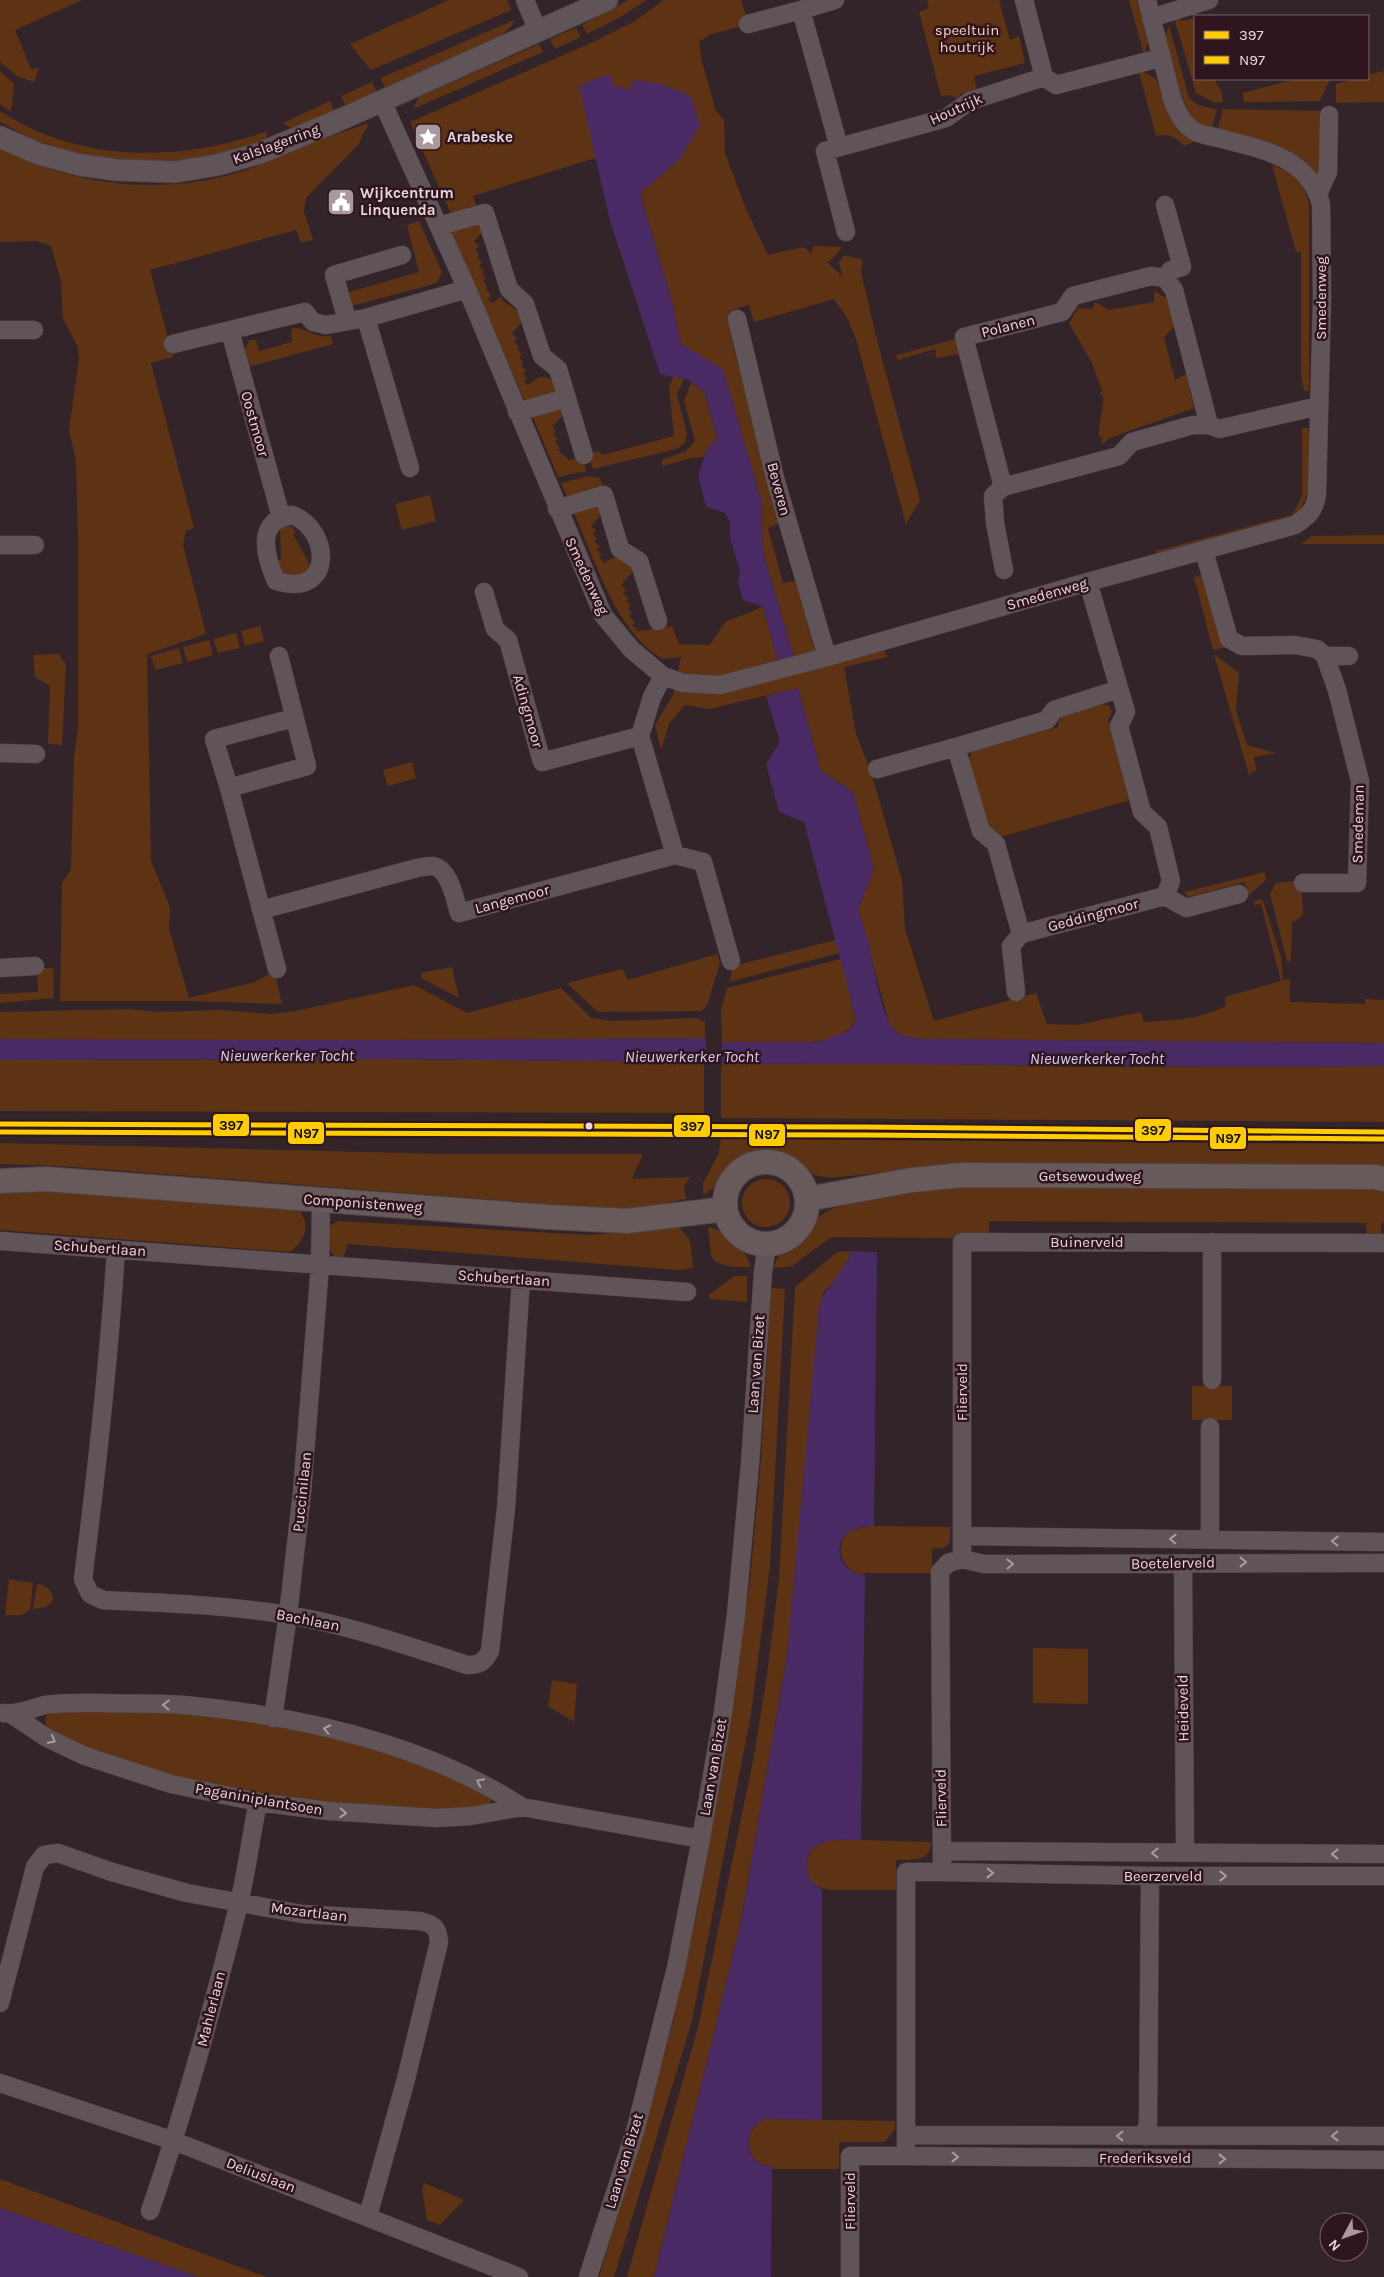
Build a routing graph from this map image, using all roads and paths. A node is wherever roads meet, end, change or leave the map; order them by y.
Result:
1 (525, 0) edge
2 (607, 0) edge
3 (835, 0) edge
4 (1024, 0) edge
5 (1146, 0) edge
6 (1210, 0) edge
7 (800, 10) junction
8 (1151, 18) junction
9 (748, 24) dead end
10 (538, 31) junction
11 (1160, 58) junction
12 (1044, 77) junction
13 (382, 101) junction
14 (1329, 114) dead end
15 (0, 137) edge
16 (839, 147) junction
17 (1318, 194) junction
18 (1165, 204) dead end
19 (439, 226) junction
20 (846, 232) dead end
21 (402, 255) dead end
22 (1165, 278) junction
23 (467, 289) junction
24 (366, 318) junction
25 (737, 319) dead end
26 (346, 320) junction
27 (0, 330) edge
28 (34, 330) dead end
29 (230, 331) junction
30 (173, 344) dead end
31 (567, 398) junction
32 (1319, 406) junction
33 (517, 412) junction
34 (1209, 425) junction
35 (584, 455) dead end
36 (410, 468) dead end
37 (1003, 487) junction
38 (557, 509) junction
39 (281, 517) dead end
40 (0, 545) edge
41 (35, 545) dead end
42 (1204, 551) junction
43 (1004, 570) dead end
44 (1088, 582) junction
45 (484, 592) dead end
46 (658, 621) dead end
47 (279, 656) dead end
48 (1325, 656) junction
49 (1348, 656) dead end
50 (827, 657) junction
51 (663, 676) junction
52 (1119, 689) junction
53 (294, 718) junction
54 (640, 736) junction
55 (956, 747) junction
56 (0, 754) edge
57 (36, 754) dead end
58 (877, 769) dead end
59 (229, 788) junction
60 (675, 854) junction
61 (1303, 883) dead end
62 (1239, 894) dead end
63 (1165, 896) junction
64 (261, 910) junction
65 (1021, 934) junction
66 (731, 961) dead end
67 (35, 966) dead end
68 (0, 968) edge
69 (277, 969) dead end
70 (1016, 992) dead end
71 (1381, 1177) edge
72 (0, 1180) edge
73 (807, 1199) junction
74 (321, 1200) junction
75 (725, 1209) junction
76 (0, 1241) edge
77 (962, 1242) joint
78 (1212, 1242) junction
79 (1384, 1243) edge
80 (767, 1244) junction
81 (116, 1249) junction
82 (320, 1265) junction
83 (521, 1279) junction
84 (687, 1292) dead end
85 (1212, 1380) dead end
86 (1210, 1427) dead end
87 (962, 1536) junction
88 (1210, 1540) junction
89 (1384, 1542) edge
90 (962, 1559) junction
91 (1183, 1563) junction
92 (1384, 1563) edge
93 (288, 1615) junction
94 (5, 1713) edge
95 (273, 1718) junction
96 (258, 1802) junction
97 (522, 1807) junction
98 (701, 1839) junction
99 (942, 1851) junction
100 (1185, 1852) junction
101 (1384, 1854) edge
102 (942, 1872) junction
103 (1150, 1876) junction
104 (1384, 1876) edge
105 (239, 1902) junction
106 (0, 2003) edge
107 (0, 2083) edge
108 (906, 2135) junction
109 (1145, 2136) junction
110 (1384, 2136) edge
111 (174, 2141) junction
112 (906, 2156) junction
113 (1384, 2160) edge
114 (150, 2211) dead end
115 (368, 2216) junction
116 (519, 2277) edge
117 (588, 2277) edge
118 (850, 2277) edge

1 - 10 street
2 - 10 street, Kalslagerring
3 - 7 street
4 - 12 street
5 - 8 street, Smedenweg
6 - 8 street
7 - 9 street
7 - 16 street
8 - 11 street, Smedenweg
10 - 13 street, Kalslagerring
11 - 12 street
11 - 17 street, Smedenweg
12 - 16 street, Houtrijk
13 - 15 street, Kalslagerring
13 - 19 street, Smedenweg
14 - 17 street
16 - 20 street
17 - 32 street, Smedenweg
18 - 22 street
19 - 23 street, Smedenweg
19 - 31 street
21 - 26 street
22 - 34 street
22 - 37 street, Polanen
23 - 24 street
23 - 33 street, Smedenweg
24 - 26 street
24 - 36 street
25 - 50 street, Beveren
26 - 29 street
27 - 28 street
29 - 30 street
29 - 39 street, Oostmoor
31 - 33 street
31 - 35 street
32 - 34 street
32 - 42 street, Smedenweg
33 - 38 street, Smedenweg
34 - 37 street
37 - 43 street
38 - 46 street
38 - 51 street, Smedenweg
40 - 41 street
42 - 44 street, Smedenweg
42 - 48 street
44 - 50 street, Smedenweg
44 - 52 street
45 - 54 street, Adingmoor
47 - 53 street
48 - 49 street
48 - 61 street, Smedeman
50 - 51 street, Smedenweg
51 - 54 street
52 - 55 street
52 - 63 street
53 - 59 street
53 - 59 street
54 - 60 street
55 - 58 street
55 - 65 street
56 - 57 street
59 - 64 street
60 - 64 street, Langemoor
60 - 66 street
62 - 63 street
63 - 65 street, Geddingmoor
64 - 69 street
65 - 70 street
67 - 68 street
71 - 73 main road, Getsewoudweg
72 - 74 main road, Componistenweg
73 - 75 main road
73 - 80 main road
74 - 75 main road, Componistenweg
74 - 82 street
75 - 80 main road
76 - 81 street, Schubertlaan
77 - 78 street, Buinerveld
77 - 87 street, Flierveld
78 - 79 street, Buinerveld
78 - 85 street
80 - 98 street, Laan van Bizet
81 - 82 street, Schubertlaan
81 - 93 street, Bachlaan
82 - 83 street, Schubertlaan
82 - 93 street, Puccinilaan
83 - 84 street, Schubertlaan
83 - 93 street, Bachlaan
86 - 88 street
88 -> 87 street, Boetelerveld
87 - 90 street, Flierveld
89 -> 88 street, Boetelerveld
90 -> 91 street, Boetelerveld
90 - 99 street, Flierveld
91 -> 92 street, Boetelerveld
91 - 100 street, Heideveld
93 - 95 street, Puccinilaan
95 -> 94 street, Paganiniplantsoen
94 -> 96 street, Paganiniplantsoen
97 -> 95 street, Paganiniplantsoen
96 -> 97 street, Paganiniplantsoen
96 - 105 street, Mahlerlaan
97 - 98 street, Paganiniplantsoen
98 - 117 street, Laan van Bizet
100 -> 99 street, Beerzerveld
99 - 102 street, Flierveld
101 -> 100 street, Beerzerveld
102 -> 103 street, Beerzerveld
102 - 108 street
103 -> 104 street, Beerzerveld
103 - 109 street
105 - 106 street, Mozartlaan
105 - 111 street, Mahlerlaan
105 - 115 street, Mozartlaan
107 - 111 street, Deliuslaan
109 -> 108 street, Frederiksveld
108 - 112 street
110 -> 109 street, Frederiksveld
111 - 114 street, Mahlerlaan
111 - 115 street, Deliuslaan
112 -> 113 street, Frederiksveld
112 - 118 street, Flierveld
115 - 116 street, Deliuslaan

